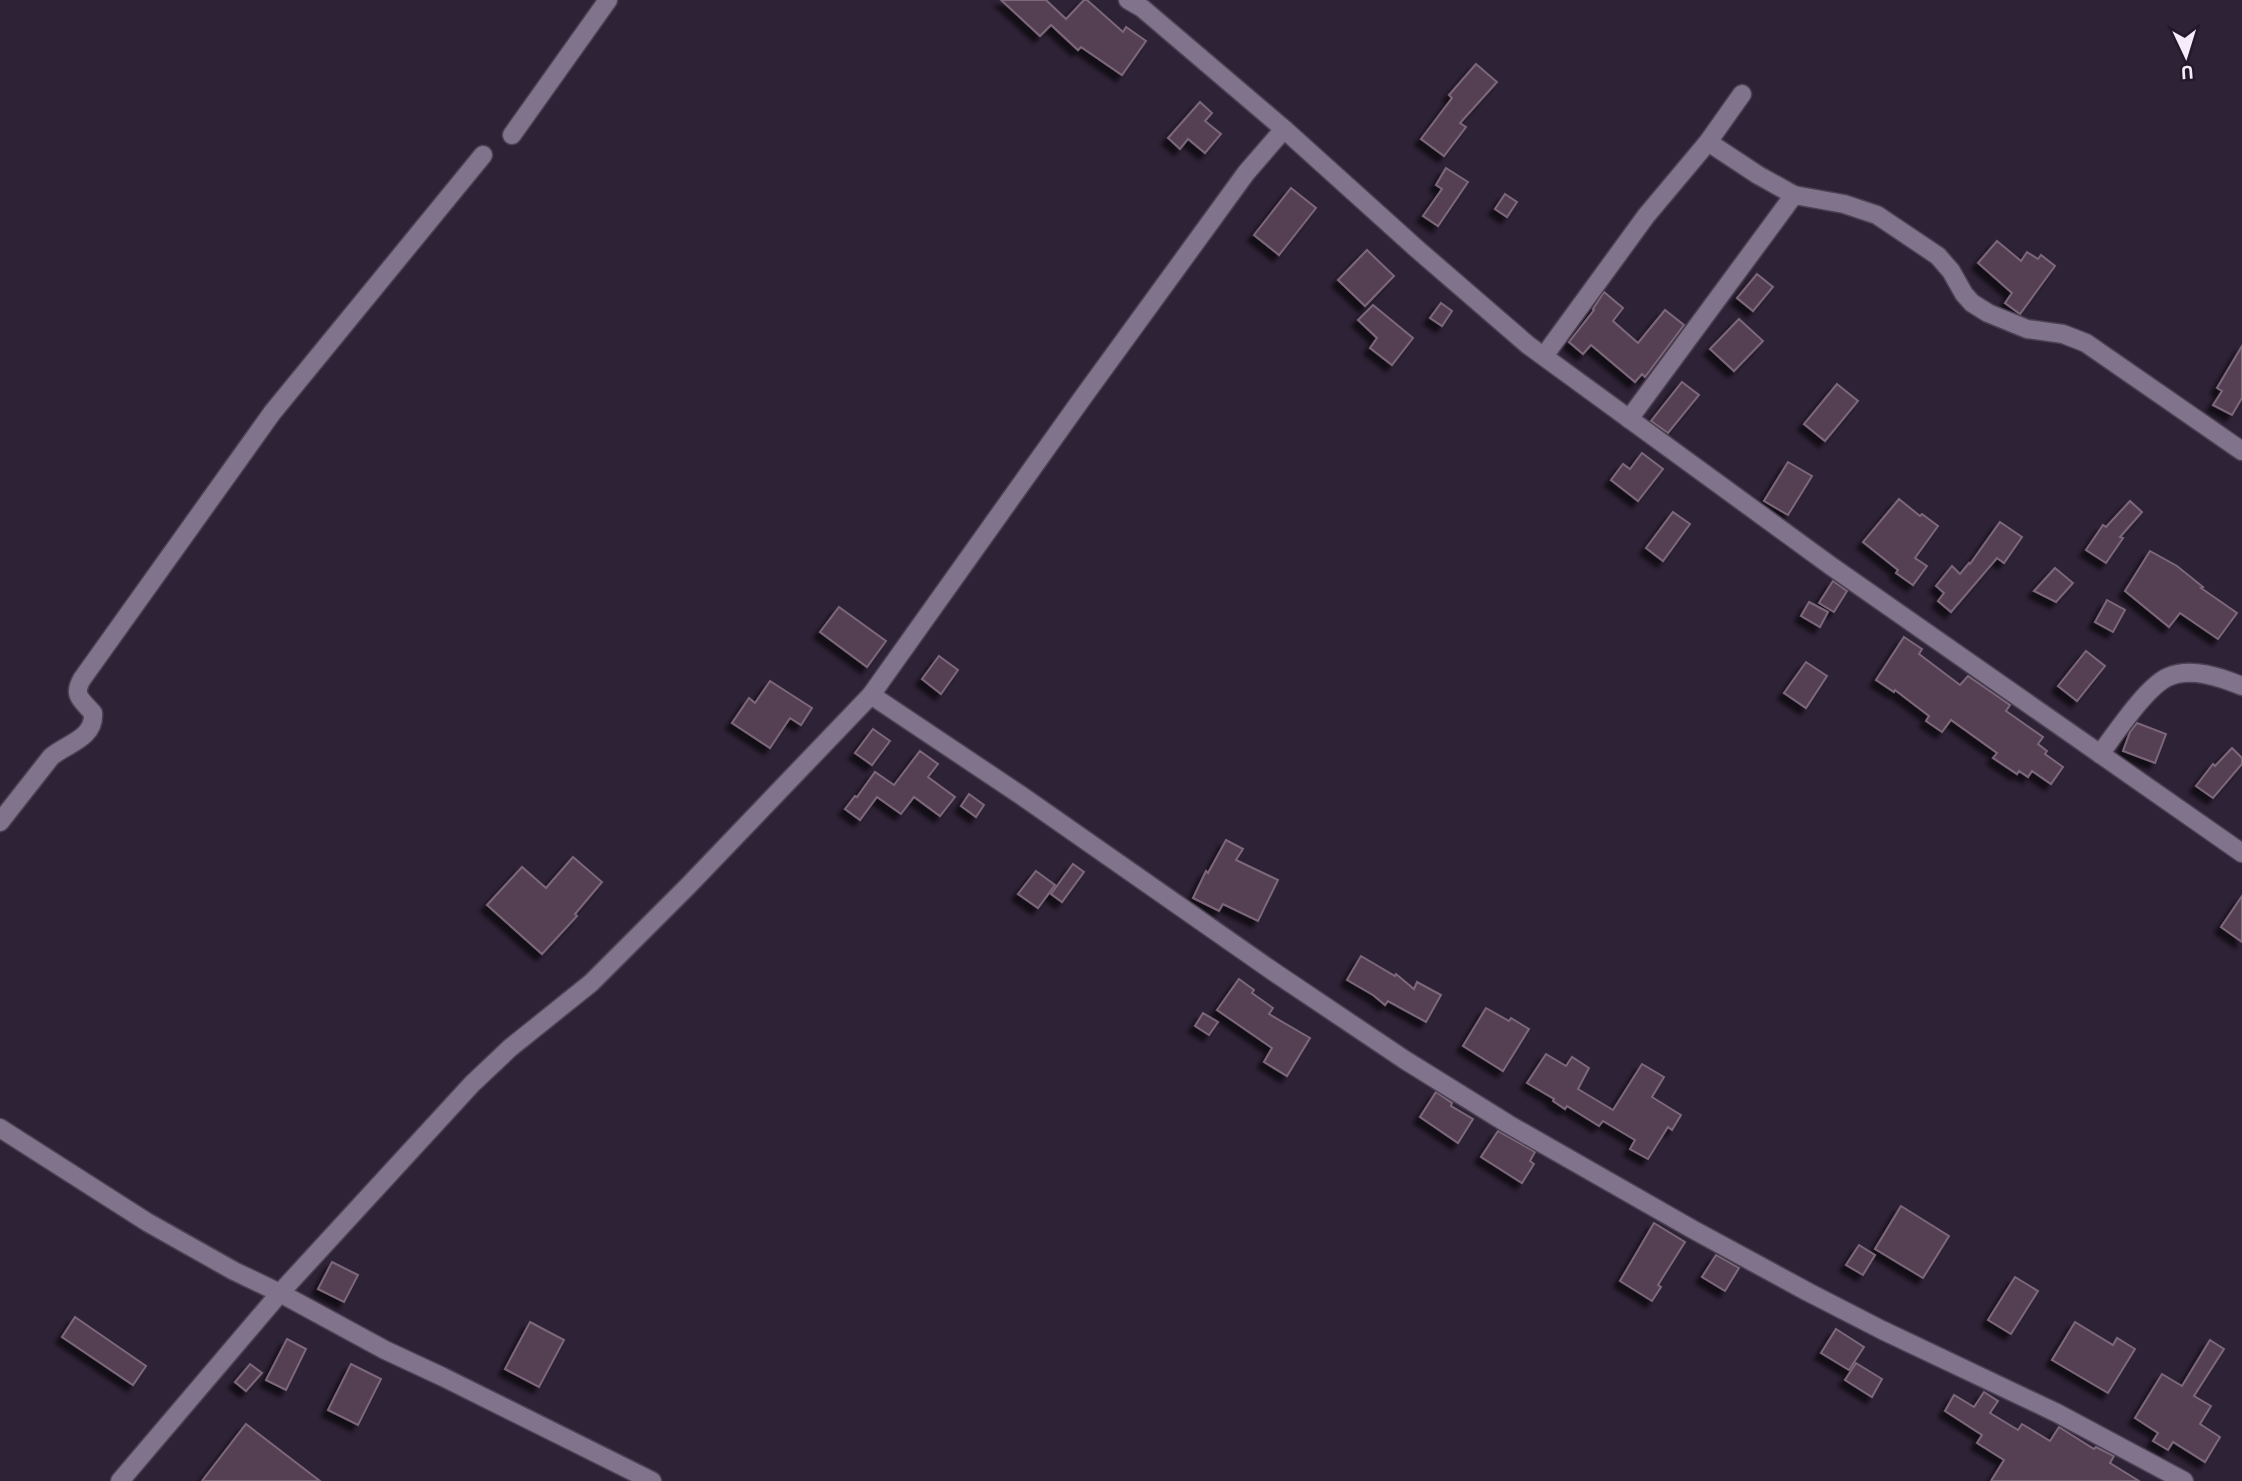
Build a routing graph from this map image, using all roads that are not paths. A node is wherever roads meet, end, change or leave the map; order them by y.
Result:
1 (608, 0) edge
2 (1128, 0) edge
3 (1742, 94) dead end
4 (1284, 129) junction
5 (512, 135) dead end
6 (1708, 142) junction
7 (483, 155) dead end
8 (1794, 195) junction
9 (1544, 356) junction
10 (1629, 419) junction
11 (2242, 451) edge
12 (2242, 686) edge
13 (871, 695) junction
14 (2101, 754) junction
15 (0, 822) edge
16 (2242, 853) edge
17 (0, 1128) edge
18 (280, 1293) junction
19 (120, 1481) edge
20 (652, 1481) edge
21 (2184, 1481) edge

1 - 5 street
2 - 4 street
3 - 6 street
4 - 9 street
4 - 13 street
6 - 8 street
6 - 9 street
7 - 15 street
8 - 10 street
8 - 11 street
9 - 10 street
10 - 14 street
12 - 14 street
13 - 18 street
13 - 21 street
14 - 16 street
17 - 18 street
18 - 19 street
18 - 20 street

